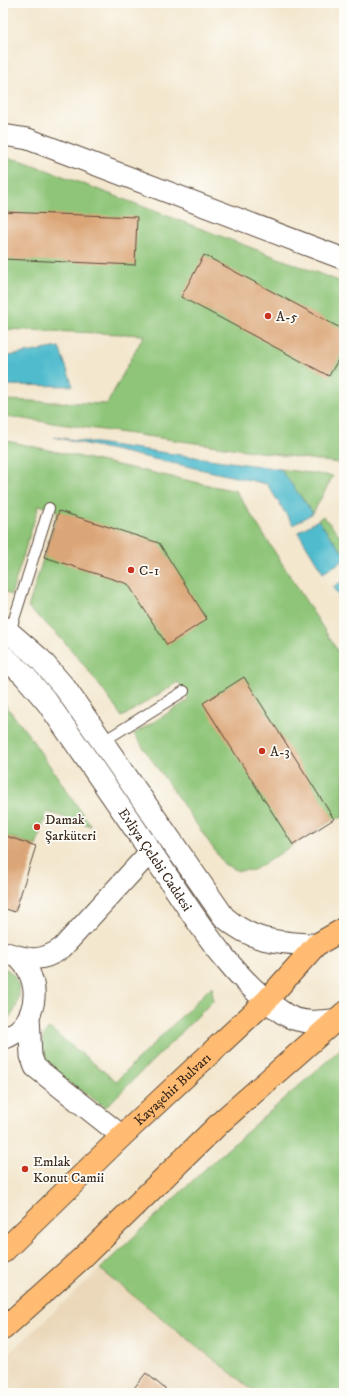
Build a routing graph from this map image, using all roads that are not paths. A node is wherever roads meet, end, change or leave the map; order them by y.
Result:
1 (3, 135) edge
2 (344, 259) edge
3 (49, 508) dead end
4 (6, 630) edge
5 (3, 656) edge
6 (184, 691) dead end
7 (102, 742) junction
8 (151, 851) junction
9 (344, 929) edge
10 (316, 945) junction
11 (11, 954) edge
12 (266, 1001) junction
13 (29, 1016) junction
14 (340, 1017) edge
15 (3, 1039) edge
16 (122, 1136) junction
17 (3, 1252) edge
18 (3, 1329) edge

1 - 2 street
3 - 4 lane
4 - 7 street, Evliya Çelebi Caddesi
5 - 8 street, Evliya Çelebi Caddesi
6 - 7 lane
7 - 10 street, Evliya Çelebi Caddesi
8 - 11 street
8 - 12 street, Evliya Çelebi Caddesi
9 - 10 main road, Kayaşehir Bulvarı
10 - 12 main road, Kayaşehir Bulvarı
11 - 13 street
12 - 14 street, Evliya Çelebi Caddesi
12 - 16 main road, Kayaşehir Bulvarı
13 - 15 street
13 - 16 street
14 - 18 main road
16 - 17 main road, Kayaşehir Bulvarı

